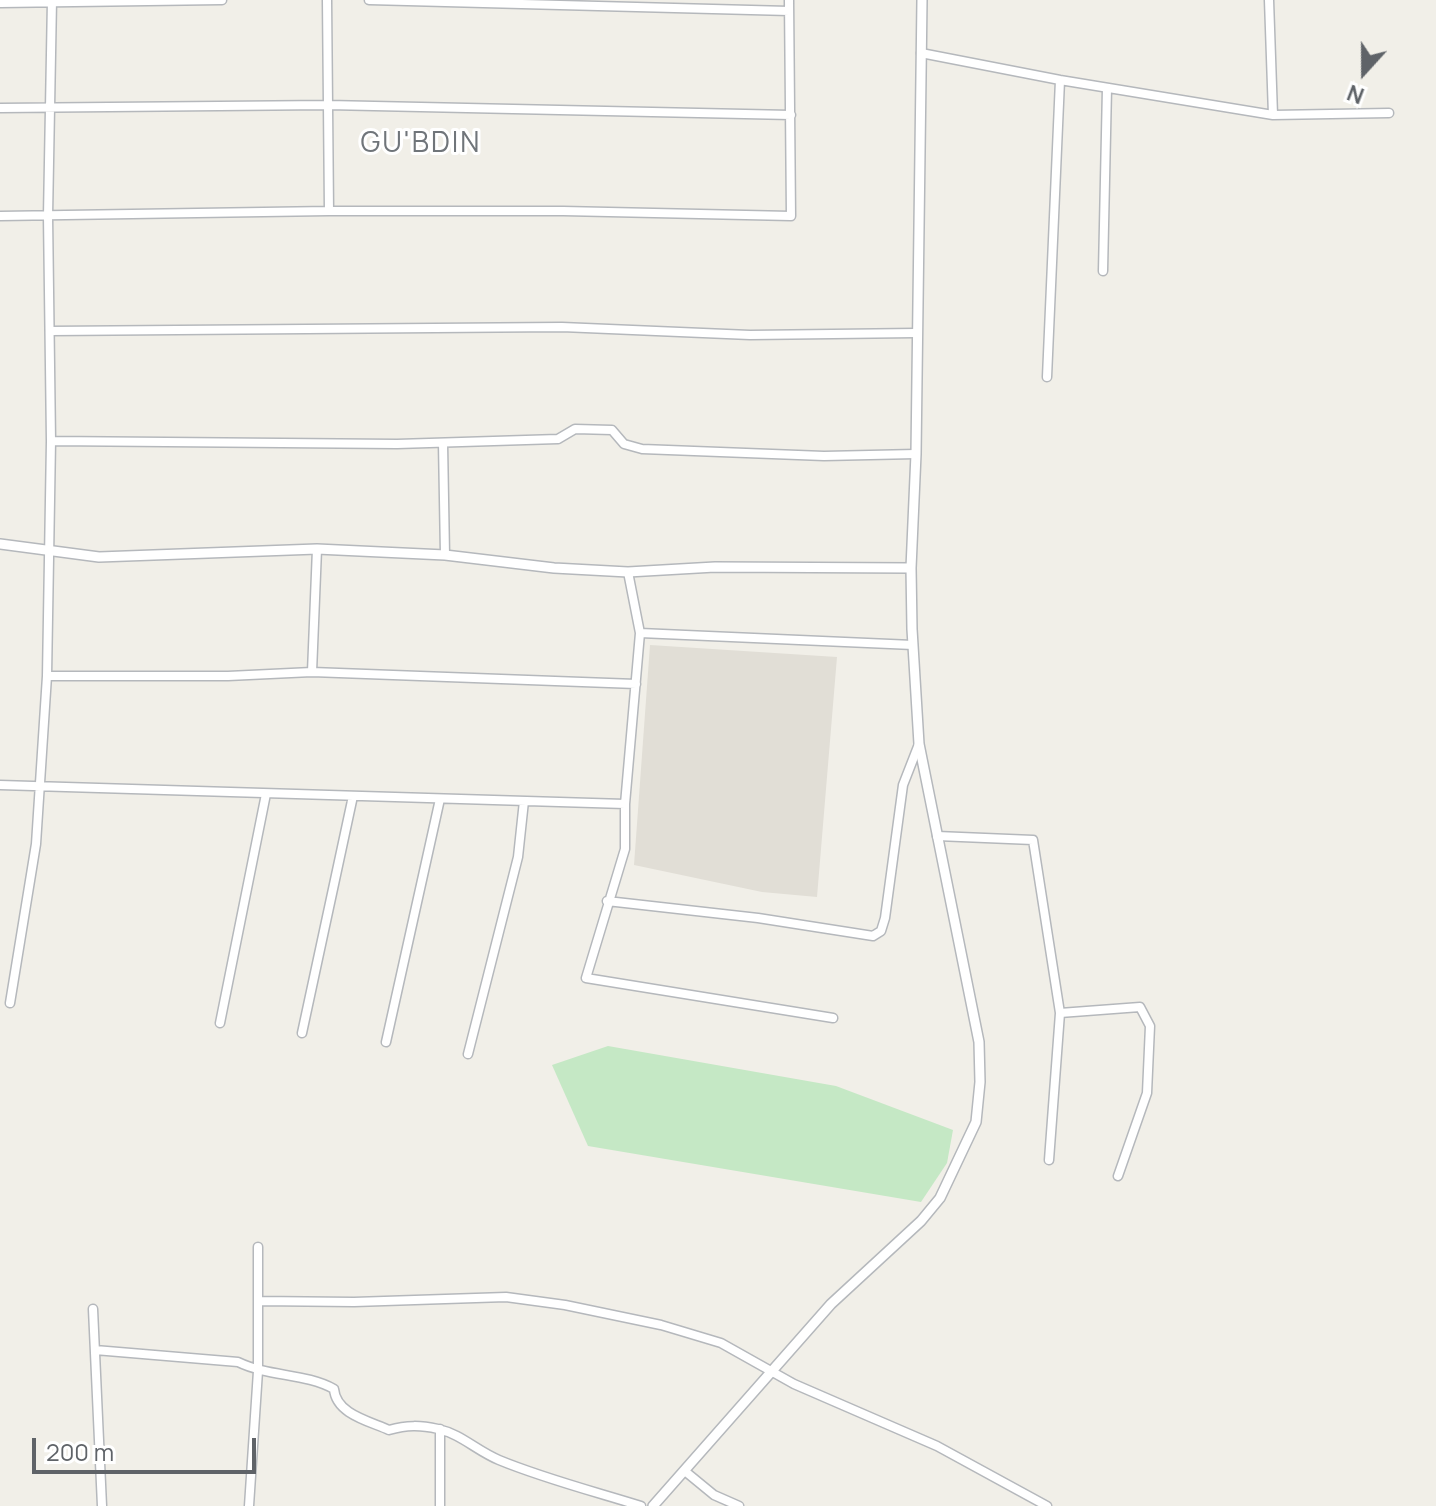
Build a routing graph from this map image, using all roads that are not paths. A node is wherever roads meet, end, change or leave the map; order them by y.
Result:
1 (222, 0) edge
2 (327, 0) edge
3 (369, 0) edge
4 (789, 0) edge
5 (922, 0) edge
6 (1269, 0) edge
7 (52, 1) edge
8 (552, 2) edge
9 (0, 3) edge
10 (789, 11) junction
11 (921, 53) junction
12 (1060, 80) junction
13 (1107, 88) junction
14 (328, 105) junction
15 (0, 108) edge
16 (50, 108) junction
17 (1389, 113) dead end
18 (791, 115) junction
19 (1273, 115) junction
20 (329, 211) junction
21 (0, 216) edge
22 (48, 216) junction
23 (1103, 271) dead end
24 (50, 331) junction
25 (916, 333) junction
26 (1047, 377) dead end
27 (51, 441) junction
28 (443, 443) junction
29 (916, 454) junction
30 (0, 544) edge
31 (317, 549) junction
32 (51, 551) junction
33 (445, 555) junction
34 (911, 568) junction
35 (628, 572) junction
36 (640, 633) junction
37 (913, 645) junction
38 (312, 672) junction
39 (47, 676) junction
40 (636, 684) junction
41 (919, 744) junction
42 (0, 785) edge
43 (39, 787) junction
44 (266, 794) junction
45 (353, 796) junction
46 (440, 799) junction
47 (524, 801) junction
48 (625, 804) junction
49 (937, 836) junction
50 (607, 901) junction
51 (10, 1003) dead end
52 (1060, 1013) junction
53 (833, 1018) dead end
54 (220, 1023) dead end
55 (302, 1033) dead end
56 (386, 1042) dead end
57 (468, 1054) dead end
58 (1049, 1160) dead end
59 (1118, 1176) dead end
60 (258, 1247) dead end
61 (258, 1301) junction
62 (93, 1309) dead end
63 (95, 1350) junction
64 (771, 1370) junction
65 (258, 1371) junction
66 (440, 1429) junction
67 (686, 1472) junction
68 (102, 1506) edge
69 (249, 1506) edge
70 (440, 1506) edge
71 (641, 1506) edge
72 (653, 1506) edge
73 (739, 1506) edge
74 (1047, 1506) edge

1 - 7 street
2 - 14 street
3 - 8 street
4 - 10 street
5 - 11 street
6 - 19 street
7 - 9 street
7 - 16 street
8 - 10 street
10 - 18 street
11 - 12 street
11 - 25 street
12 - 13 street
12 - 26 street
13 - 19 street
13 - 23 street
14 - 16 street
14 - 18 street
14 - 20 street
15 - 16 street
16 - 22 street
17 - 19 street
18 - 20 street
20 - 22 street
21 - 22 street
22 - 24 street
24 - 25 street
24 - 27 street
25 - 29 street
27 - 28 street
27 - 32 street
28 - 29 street
28 - 33 street
29 - 34 street
30 - 32 street
31 - 32 street
31 - 33 street
31 - 38 street
32 - 39 street
33 - 35 street
34 - 35 street
34 - 37 street
35 - 36 street
36 - 37 street
36 - 40 street
37 - 41 street
38 - 39 street
38 - 40 street
39 - 43 street
40 - 48 street
41 - 49 street
41 - 50 street
42 - 43 street
43 - 44 street
43 - 51 street
44 - 45 street
44 - 54 street
45 - 46 street
45 - 55 street
46 - 47 street
46 - 56 street
47 - 48 street
47 - 57 street
48 - 50 street
49 - 52 street
49 - 64 street
50 - 53 street
52 - 58 street
52 - 59 street
60 - 61 street
61 - 64 street
61 - 65 street
62 - 63 street
63 - 65 street
63 - 68 street
64 - 67 street
64 - 74 street
65 - 66 street
65 - 69 street
66 - 70 street
66 - 71 street
67 - 72 street
67 - 73 street

